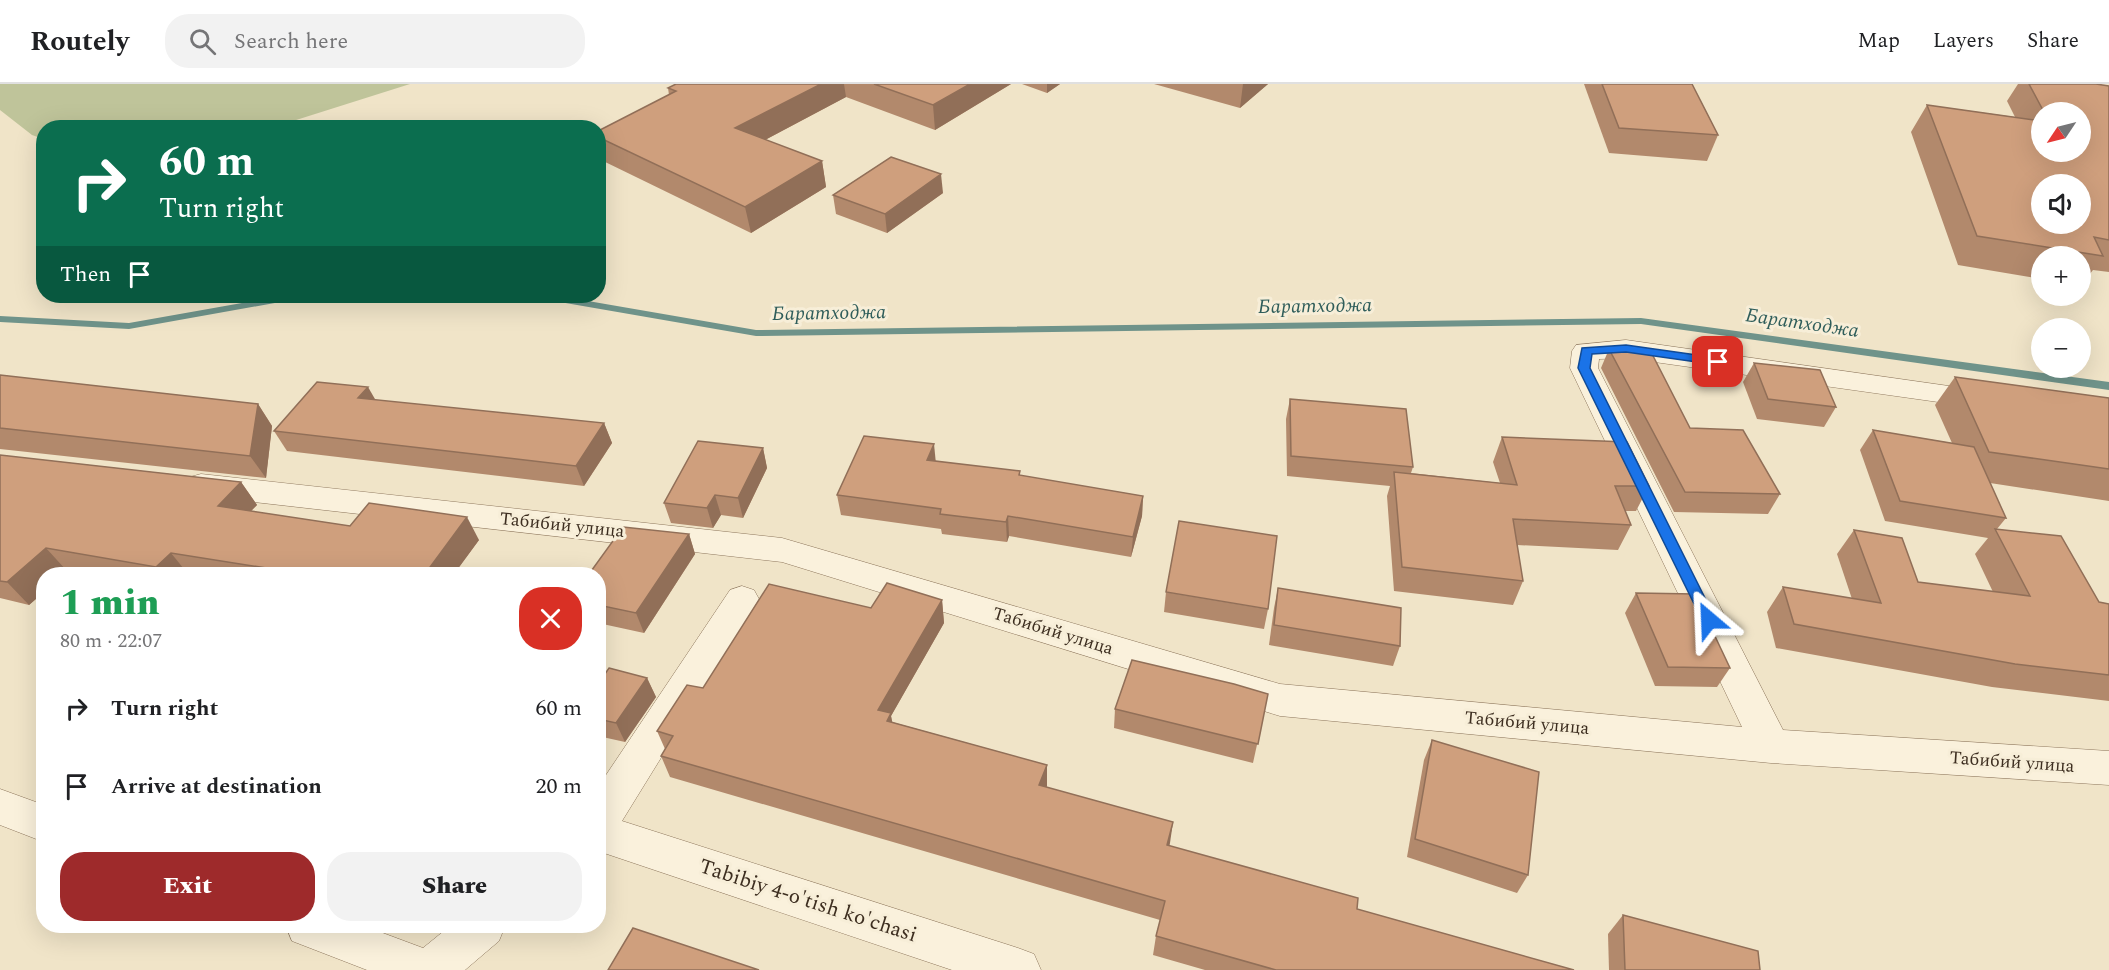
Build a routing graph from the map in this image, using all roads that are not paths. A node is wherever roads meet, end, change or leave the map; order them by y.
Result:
1 (2015, 404) edge
2 (166, 481) edge
3 (742, 599) dead end
4 (1771, 746) junction
5 (2109, 768) edge
6 (0, 807) edge
7 (606, 811) edge
8 (36, 821) edge
9 (606, 835) edge
10 (326, 933) edge
11 (475, 933) edge
12 (424, 970) edge
13 (431, 970) edge
14 (1018, 970) edge

1 - 4 street
2 - 4 street, Табибий улица
3 - 7 street
4 - 5 street, Табибий улица
6 - 8 street
9 - 14 street, Tabibiy 4-o'tish ko'chasi
10 - 12 street
11 - 13 street

